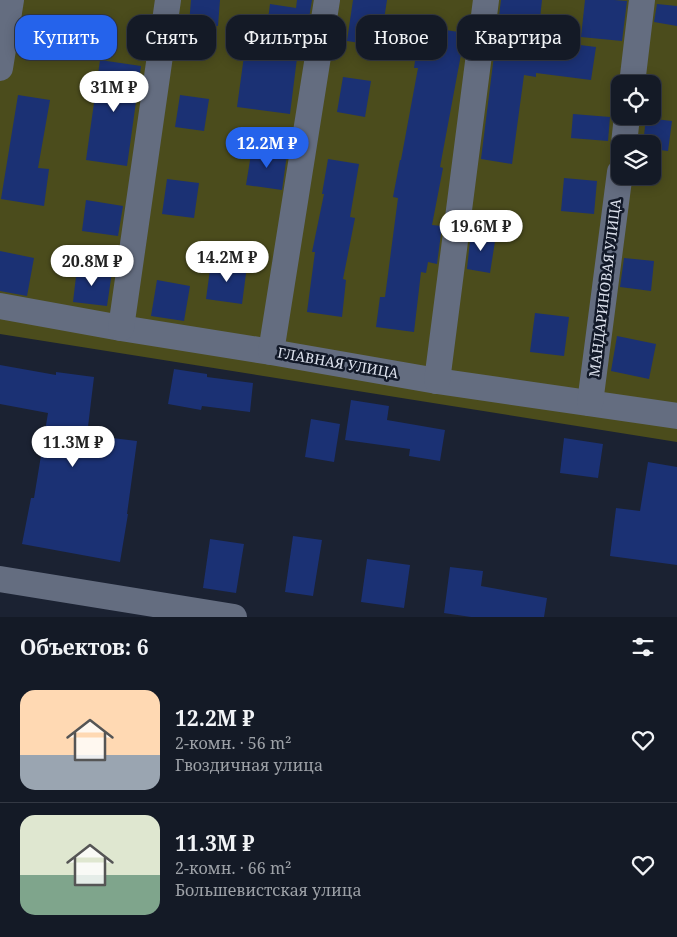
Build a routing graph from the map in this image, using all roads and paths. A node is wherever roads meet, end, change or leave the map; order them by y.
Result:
1 (11, 0) edge
2 (168, 0) edge
3 (327, 0) edge
4 (486, 0) edge
5 (642, 0) edge
6 (0, 68) edge
7 (633, 75) edge
8 (618, 185) edge
9 (0, 306) edge
10 (121, 328) junction
11 (271, 352) junction
12 (437, 381) junction
13 (590, 403) junction
14 (677, 416) edge
15 (0, 579) edge
16 (234, 617) edge

1 - 6 street
2 - 10 street
3 - 11 street
4 - 12 street
5 - 7 street
8 - 13 street, МАНДАРИНОВАЯ УЛИЦА
9 - 10 street, ГЛАВНАЯ УЛИЦА
10 - 11 street, ГЛАВНАЯ УЛИЦА
11 - 12 street, ГЛАВНАЯ УЛИЦА
12 - 13 street, ГЛАВНАЯ УЛИЦА
13 - 14 street, ГЛАВНАЯ УЛИЦА
15 - 16 street

